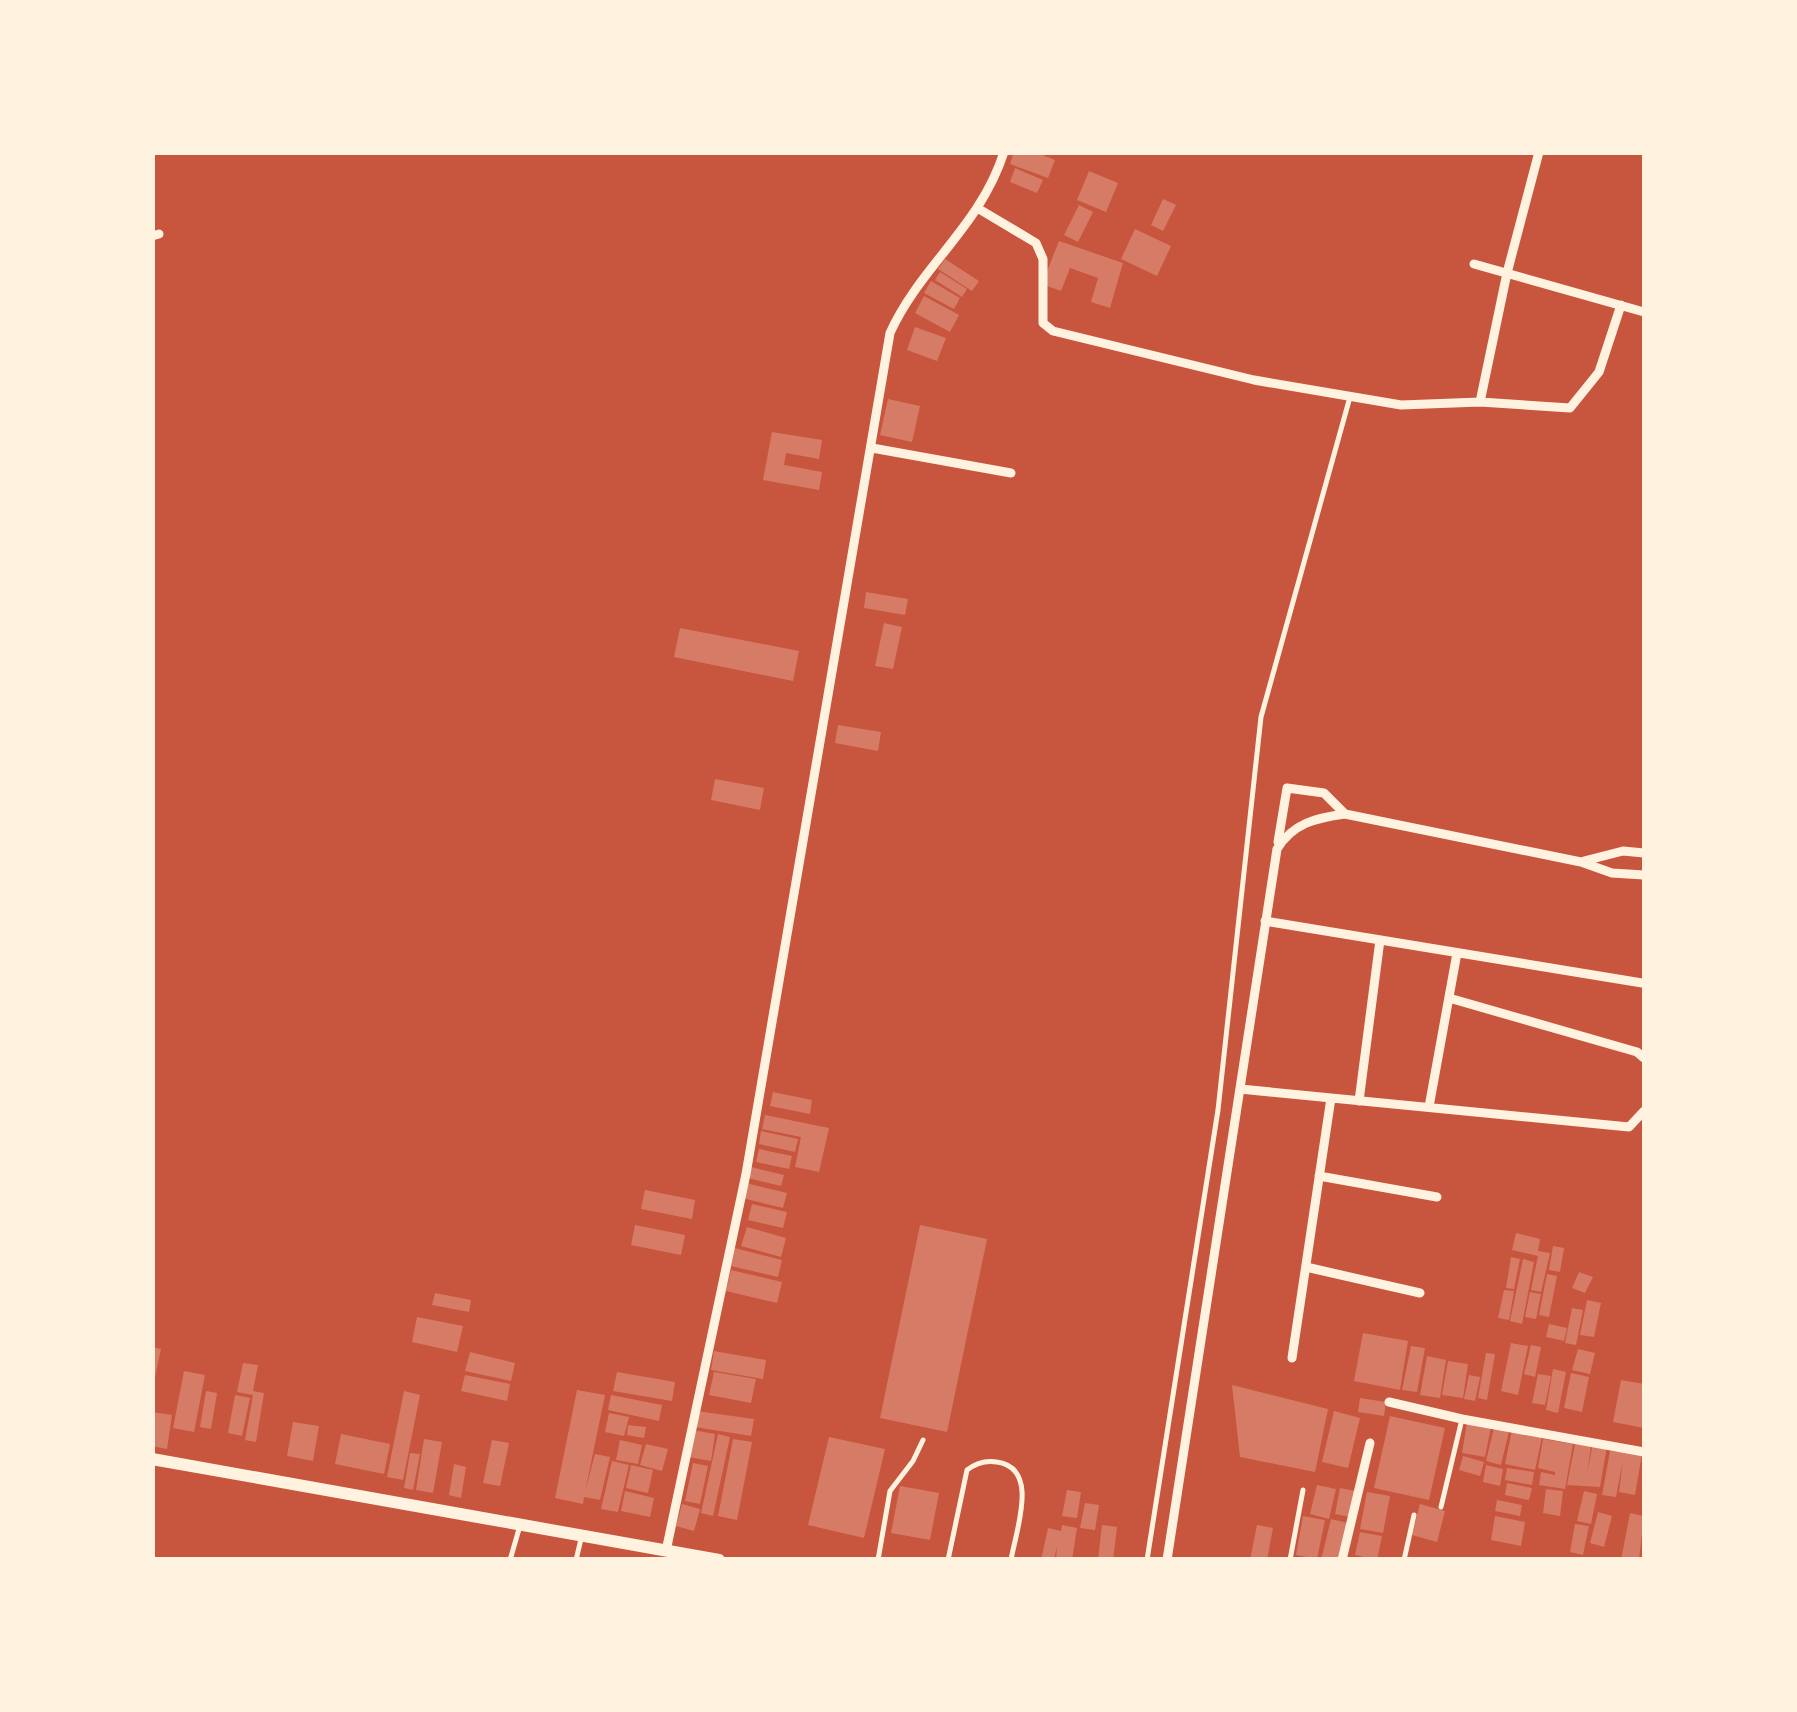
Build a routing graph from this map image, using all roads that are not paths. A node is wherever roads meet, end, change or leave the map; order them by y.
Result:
1 (1004, 152) edge
2 (1538, 152) edge
3 (979, 209) junction
4 (1474, 264) dead end
5 (1507, 273) junction
6 (1622, 305) junction
7 (1644, 312) edge
8 (1350, 396) junction
9 (1480, 402) junction
10 (872, 448) junction
11 (1011, 473) dead end
12 (1345, 814) junction
13 (1276, 849) junction
14 (1644, 852) edge
15 (1581, 862) junction
16 (1644, 875) edge
17 (1266, 921) junction
18 (1380, 940) junction
19 (1457, 952) junction
20 (1642, 984) dead end
21 (1449, 998) junction
22 (1644, 1058) edge
23 (1240, 1089) junction
24 (1331, 1098) junction
25 (1359, 1101) junction
26 (1429, 1108) junction
27 (1644, 1110) edge
28 (1320, 1176) junction
29 (1436, 1197) dead end
30 (1306, 1268) junction
31 (1420, 1294) dead end
32 (1292, 1358) dead end
33 (1389, 1402) dead end
34 (1462, 1419) junction
35 (922, 1440) dead end
36 (1370, 1443) dead end
37 (1644, 1452) edge
38 (152, 1459) edge
39 (1303, 1490) dead end
40 (1441, 1506) dead end
41 (1414, 1515) dead end
42 (520, 1523) junction
43 (581, 1536) junction
44 (666, 1550) junction
45 (510, 1560) edge
46 (576, 1560) edge
47 (718, 1560) edge
48 (878, 1560) edge
49 (948, 1560) edge
50 (1012, 1560) edge
51 (1147, 1560) edge
52 (1167, 1560) edge
53 (1290, 1560) edge
54 (1342, 1560) edge
55 (1404, 1560) edge

1 - 3 street
2 - 5 street
3 - 8 street
3 - 10 street
4 - 5 street
5 - 6 street
5 - 9 street
6 - 7 street
6 - 9 street
8 - 9 street
8 - 51 lane
10 - 11 street
10 - 44 street
12 - 13 street
12 - 13 street
12 - 15 street
13 - 17 street
14 - 15 street
15 - 16 street
17 - 18 street
17 - 23 street
18 - 19 street
18 - 25 street
19 - 20 street
19 - 21 street
21 - 22 street
21 - 26 street
23 - 24 street
23 - 52 street
24 - 25 street
24 - 28 street
25 - 26 street
26 - 27 street
28 - 29 street
28 - 30 street
30 - 31 street
30 - 32 street
33 - 34 street
34 - 37 street
34 - 40 lane
35 - 48 lane
36 - 54 street
38 - 42 main road
39 - 53 lane
41 - 55 lane
42 - 43 main road
42 - 45 lane
43 - 44 main road
43 - 46 lane
44 - 47 main road
49 - 50 lane

